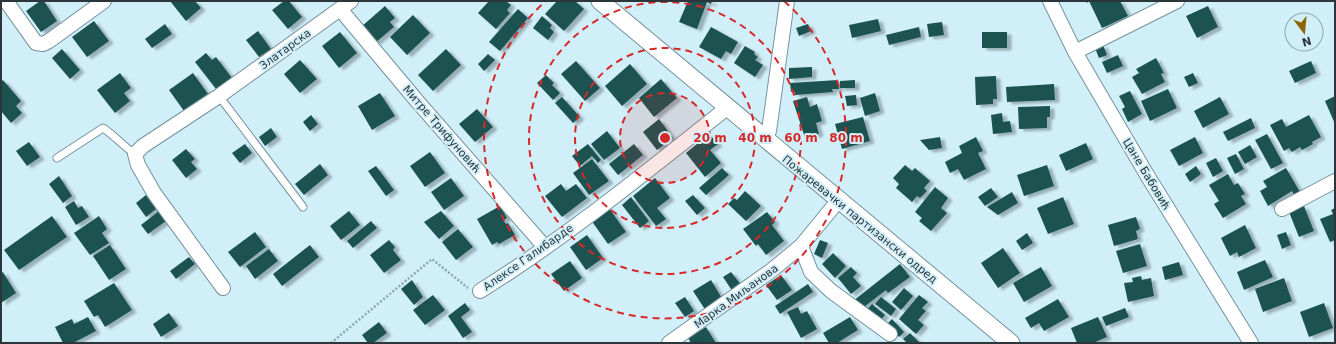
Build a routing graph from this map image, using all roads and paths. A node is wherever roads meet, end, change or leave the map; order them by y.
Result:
1 (6, 1) edge
2 (104, 1) edge
3 (600, 1) edge
4 (787, 1) edge
5 (1050, 1) edge
6 (1177, 1) edge
7 (345, 5) edge
8 (1076, 52) junction
9 (219, 96) junction
10 (727, 108) junction
11 (763, 138) junction
12 (135, 154) junction
13 (57, 158) dead end
14 (1335, 181) edge
15 (838, 201) junction
16 (303, 207) dead end
17 (1282, 209) dead end
18 (801, 246) junction
19 (545, 247) junction
20 (223, 288) dead end
21 (480, 291) joint
22 (890, 334) dead end
23 (331, 343) edge
24 (669, 343) edge
25 (1011, 343) edge
26 (1251, 343) edge

1 - 2 street
3 - 10 street, Пожаревачки партизански одред
4 - 11 street
5 - 8 street, Цане Бабовић
6 - 8 street
7 - 9 street, Златарска
7 - 19 street, Митре Трифуновић
8 - 26 street, Цане Бабовић
9 - 12 street, Златарска
9 - 16 lane
10 - 11 street, Пожаревачки партизански одред
10 - 19 street, Алексе Галибарде
11 - 15 street, Пожаревачки партизански одред
12 - 13 lane
12 - 20 street
14 - 17 street
15 - 18 street, Марка Миљанова
15 - 25 street, Пожаревачки партизански одред
18 - 22 street
18 - 24 street, Марка Миљанова
19 - 21 street, Алексе Галибарде
21 - 23 path, Алексе Галибарде

